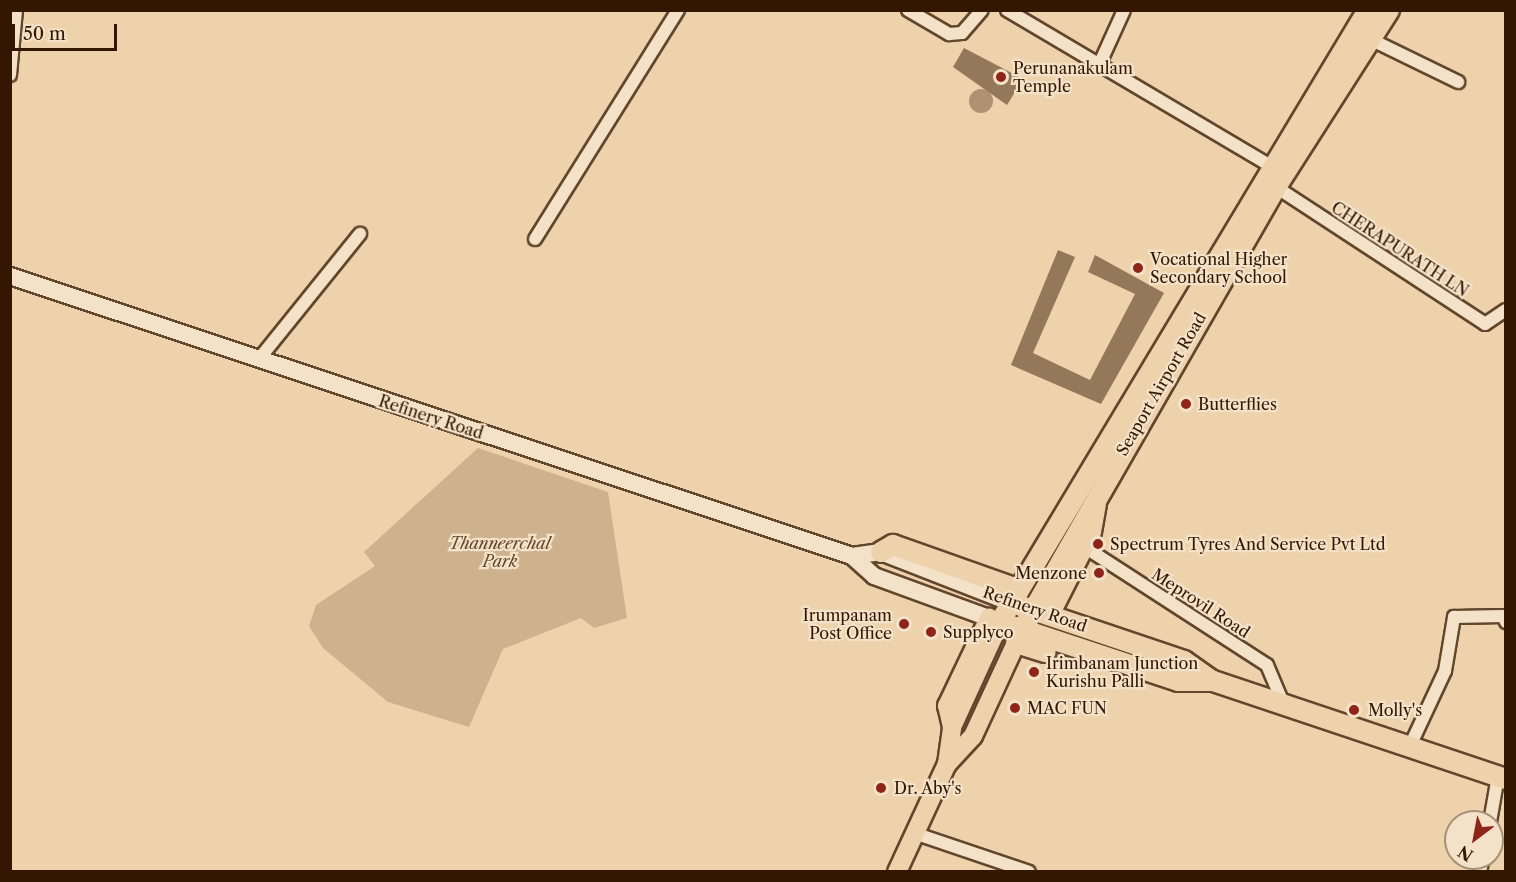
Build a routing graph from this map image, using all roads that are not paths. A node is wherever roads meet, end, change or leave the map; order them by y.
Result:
1 (16, 10) edge
2 (678, 10) edge
3 (909, 10) edge
4 (982, 10) edge
5 (1007, 10) edge
6 (1124, 10) edge
7 (1368, 10) edge
8 (1389, 10) edge
9 (1372, 40) junction
10 (1100, 63) junction
11 (10, 75) edge
12 (1458, 82) dead end
13 (1278, 176) junction
14 (360, 234) dead end
15 (535, 239) dead end
16 (10, 276) edge
17 (1506, 310) edge
18 (258, 360) junction
19 (1098, 492) junction
20 (1083, 546) junction
21 (881, 552) joint
22 (852, 556) junction
23 (1013, 595) junction
24 (1041, 613) junction
25 (995, 620) junction
26 (1506, 622) edge
27 (1019, 637) junction
28 (1213, 681) junction
29 (1282, 704) junction
30 (1410, 746) junction
31 (947, 764) junction
32 (1502, 778) edge
33 (1493, 810) edge
34 (917, 834) junction
35 (897, 872) edge
36 (1029, 872) edge

1 - 11 street
2 - 15 street
3 - 4 street
5 - 10 street
6 - 10 street
7 - 13 highway, Seaport Airport Road
8 - 9 highway, Seaport Airport Road
9 - 12 street
9 - 13 highway, Seaport Airport Road
10 - 13 street
13 - 17 street, CHERAPURATH LN
13 - 19 highway, Seaport Airport Road
13 - 23 highway, Seaport Airport Road
14 - 18 street
16 - 18 main road, Refinery Road
18 - 22 main road, Refinery Road
19 - 20 highway
19 - 24 highway, Seaport Airport Road
20 - 24 highway
20 - 29 street, Meprovil Road
21 - 22 main road, Refinery Road
21 - 23 highway, Refinery Road
22 - 25 main road, Refinery Road
23 - 24 highway, Refinery Road
23 - 25 highway, Seaport Airport Road
24 - 27 highway, Seaport Airport Road
24 - 28 highway, Refinery Road
25 - 27 highway, Refinery Road
25 - 31 main road, Seaport Airport Road
26 - 30 street
27 - 28 highway, Refinery Road
27 - 31 main road, Seaport Airport Road
28 - 29 highway, Refinery Road
29 - 30 highway, Refinery Road
30 - 32 highway, Refinery Road
31 - 34 main road, Seaport Airport Road
32 - 33 street
34 - 35 main road, Seaport Airport Road
34 - 36 street

